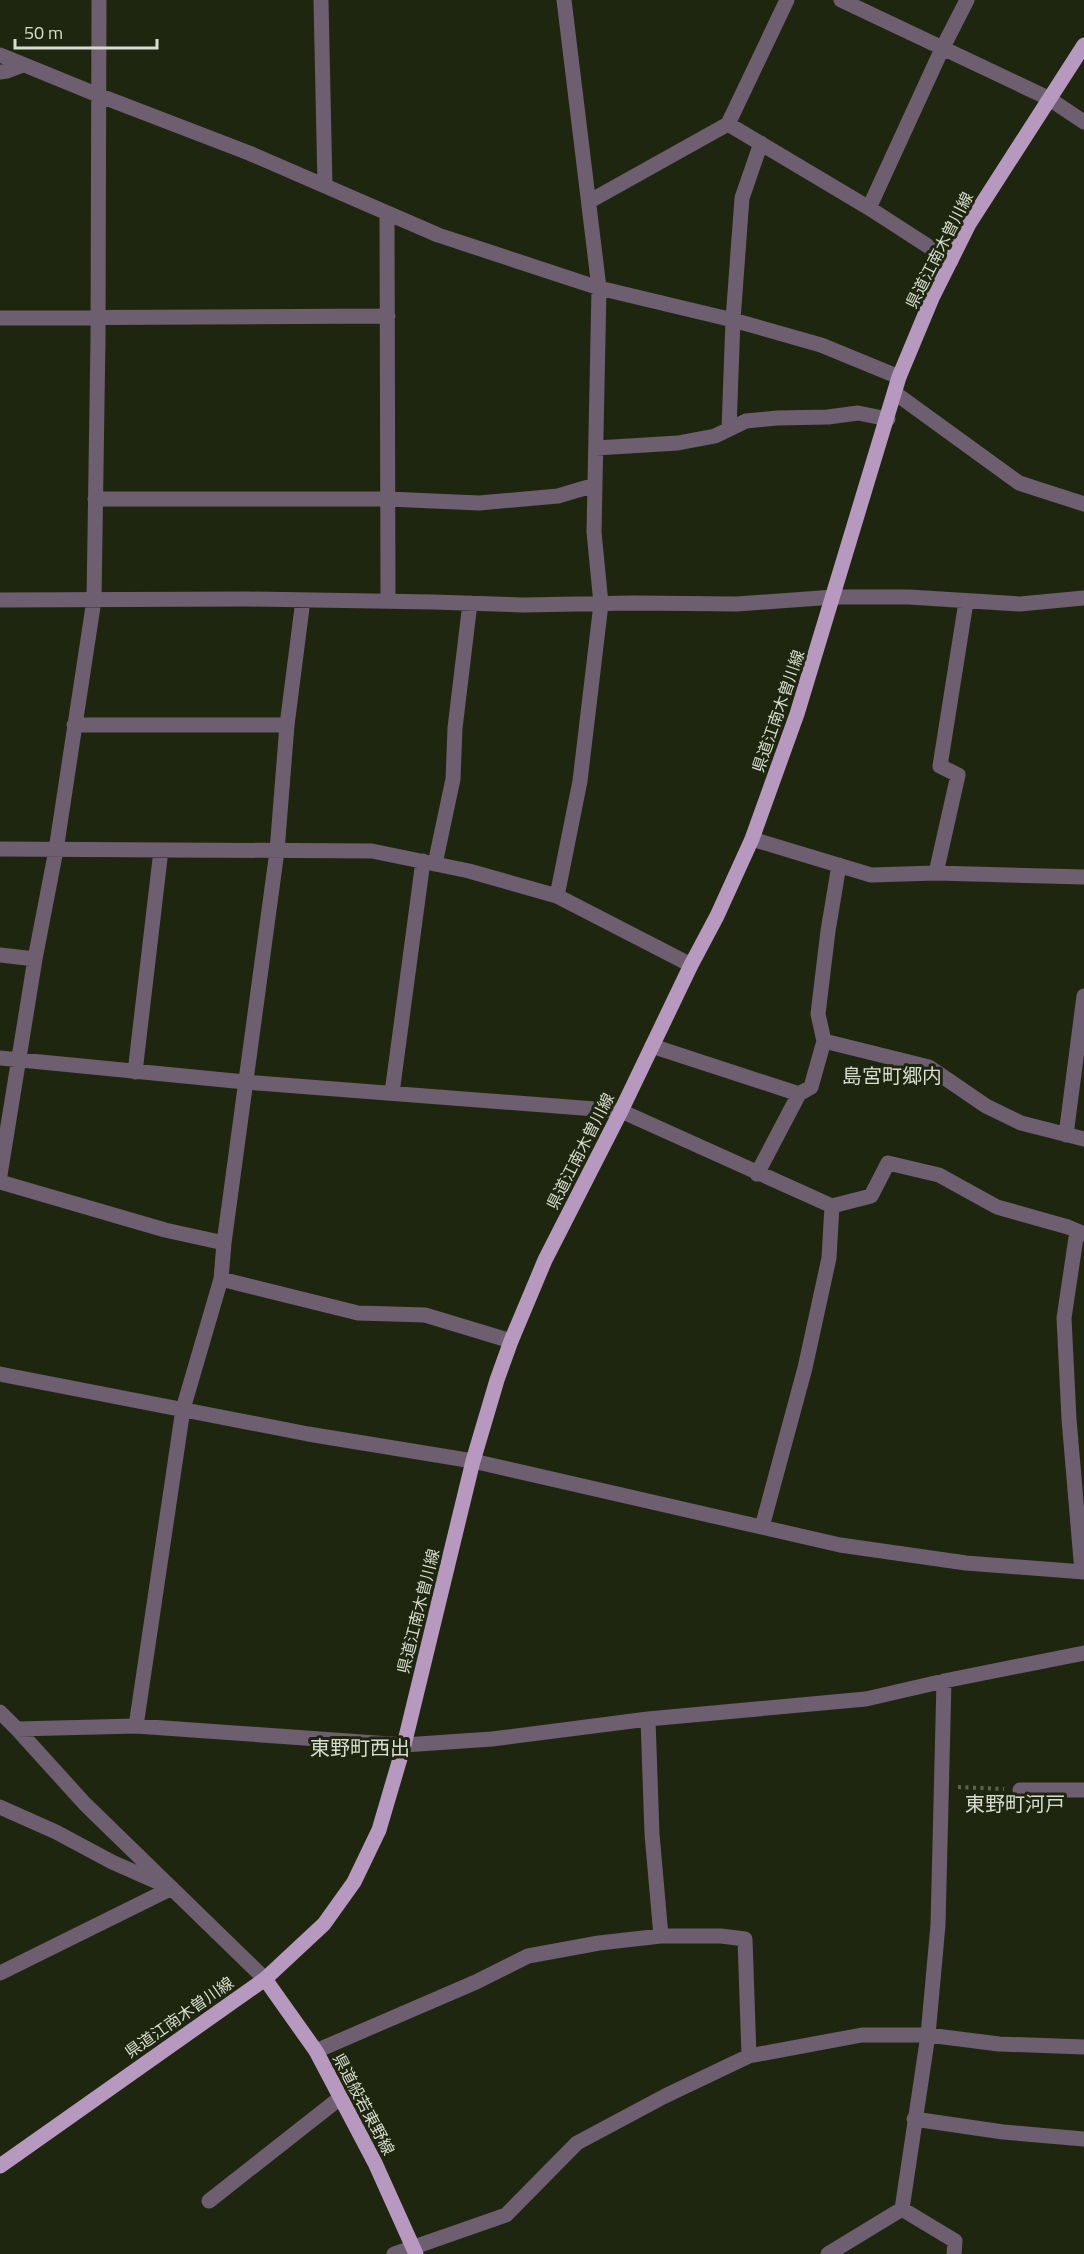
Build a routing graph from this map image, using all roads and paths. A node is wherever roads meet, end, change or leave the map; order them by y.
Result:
1 (99, 0) edge
2 (321, 0) edge
3 (564, 0) edge
4 (787, 0) edge
5 (841, 0) edge
6 (967, 0) edge
7 (1084, 45) edge
8 (942, 49) junction
9 (0, 55) edge
10 (23, 65) junction
11 (0, 72) edge
12 (98, 95) junction
13 (1048, 98) junction
14 (1084, 122) edge
15 (728, 124) junction
16 (762, 143) junction
17 (325, 186) junction
18 (590, 201) junction
19 (870, 208) junction
20 (387, 213) junction
21 (951, 261) junction
22 (599, 288) junction
23 (388, 316) junction
24 (0, 318) edge
25 (98, 318) junction
26 (733, 320) junction
27 (899, 377) junction
28 (895, 393) junction
29 (888, 419) junction
30 (729, 429) junction
31 (596, 448) junction
32 (595, 485) junction
33 (95, 499) junction
34 (388, 499) junction
35 (1084, 504) edge
36 (834, 597) junction
37 (1084, 598) edge
38 (0, 600) edge
39 (94, 600) junction
40 (303, 600) junction
41 (388, 601) junction
42 (966, 602) junction
43 (470, 603) junction
44 (601, 604) junction
45 (74, 725) junction
46 (287, 725) junction
47 (752, 839) junction
48 (0, 849) edge
49 (56, 850) junction
50 (161, 850) junction
51 (277, 851) junction
52 (429, 862) junction
53 (839, 866) junction
54 (936, 873) junction
55 (1084, 877) edge
56 (557, 896) junction
57 (0, 956) edge
58 (35, 959) junction
59 (691, 965) junction
60 (1084, 996) edge
61 (824, 1041) junction
62 (652, 1046) junction
63 (0, 1058) edge
64 (20, 1060) junction
65 (135, 1072) junction
66 (245, 1082) junction
67 (392, 1093) junction
68 (799, 1094) junction
69 (621, 1111) junction
70 (1066, 1135) junction
71 (1084, 1139) edge
72 (0, 1173) edge
73 (758, 1174) junction
74 (0, 1182) edge
75 (832, 1206) junction
76 (1081, 1233) edge
77 (224, 1243) junction
78 (221, 1278) junction
79 (511, 1341) junction
80 (0, 1374) edge
81 (183, 1410) junction
82 (473, 1461) junction
83 (762, 1527) junction
84 (1083, 1572) edge
85 (1084, 1653) edge
86 (944, 1681) junction
87 (0, 1712) edge
88 (648, 1719) junction
89 (136, 1726) junction
90 (17, 1729) junction
91 (404, 1745) junction
92 (940, 1786) junction
93 (1020, 1790) joint
94 (1084, 1790) edge
95 (0, 1807) edge
96 (172, 1888) junction
97 (661, 1936) junction
98 (0, 1973) edge
99 (265, 1979) junction
100 (928, 2035) junction
101 (1084, 2047) edge
102 (316, 2051) junction
103 (749, 2056) junction
104 (340, 2098) junction
105 (914, 2120) junction
106 (1084, 2139) edge
107 (0, 2166) edge
108 (209, 2201) dead end
109 (902, 2209) junction
110 (414, 2251) edge
111 (394, 2254) edge
112 (828, 2254) edge
113 (954, 2254) edge

1 - 12 street
2 - 17 street
3 - 18 street
4 - 15 street
5 - 8 street
6 - 8 street
7 - 13 main road, 県道江南木曽川線
8 - 13 street
8 - 19 street
9 - 10 street
10 - 11 street
10 - 12 street
12 - 17 street
12 - 25 street
13 - 14 street
13 - 21 main road, 県道江南木曽川線
15 - 16 street
15 - 18 street
16 - 19 street
16 - 26 street
17 - 20 street
18 - 22 street
19 - 21 street
20 - 22 street
20 - 23 street
21 - 27 main road, 県道江南木曽川線
22 - 26 street
22 - 31 street
23 - 25 street
23 - 34 street
24 - 25 street
25 - 33 street
26 - 27 street
26 - 30 street
27 - 28 main road, 県道江南木曽川線
28 - 29 main road, 県道江南木曽川線
28 - 35 street
29 - 30 street
29 - 36 main road, 県道江南木曽川線
30 - 31 street
31 - 32 street
32 - 34 street
32 - 44 street
33 - 34 street
33 - 39 street
34 - 41 street
36 - 42 street
36 - 44 street
36 - 47 main road, 県道江南木曽川線
37 - 42 street
38 - 39 street
39 - 40 street
39 - 45 street
40 - 41 street
40 - 46 street
41 - 43 street
42 - 54 street
43 - 44 street
43 - 52 street
44 - 56 street
45 - 46 street
45 - 49 street
46 - 51 street
47 - 53 street
47 - 59 main road, 県道江南木曽川線
48 - 49 street
49 - 50 street
49 - 58 street
50 - 51 street
50 - 65 street
51 - 52 street
51 - 66 street
52 - 56 street
52 - 67 street
53 - 54 street
53 - 61 street
54 - 55 street
56 - 59 street
57 - 58 street
58 - 64 street
59 - 62 main road, 県道江南木曽川線
60 - 70 street
61 - 68 street
61 - 70 street
62 - 68 street
62 - 69 main road, 県道江南木曽川線
63 - 64 street
64 - 65 street
64 - 72 street
65 - 66 street
66 - 67 street
66 - 77 street
67 - 69 street
68 - 73 street
69 - 73 street
69 - 79 main road, 県道江南木曽川線
70 - 71 street
73 - 75 street
74 - 77 street
75 - 76 street
75 - 83 street
76 - 84 street
77 - 78 street
78 - 79 street
78 - 81 street
79 - 82 main road, 県道江南木曽川線
80 - 81 street
81 - 82 street
81 - 89 street
82 - 83 street
82 - 91 main road, 県道江南木曽川線
83 - 84 street
85 - 86 street
86 - 88 street
86 - 92 street
87 - 90 street
88 - 91 street
88 - 97 street
89 - 90 street
89 - 91 street
90 - 96 street
91 - 99 main road, 県道江南木曽川線
92 - 93 path
92 - 100 street
93 - 94 street
95 - 96 street
96 - 98 street
96 - 99 street
97 - 102 street
97 - 103 street
99 - 102 main road, 県道般若東野線
99 - 107 main road, 県道江南木曽川線
100 - 101 street
100 - 103 street
100 - 105 street
102 - 104 main road, 県道般若東野線
103 - 110 street
104 - 108 street
104 - 110 main road, 県道般若東野線
105 - 106 street
105 - 109 street
109 - 112 street
109 - 113 street
110 - 111 street

